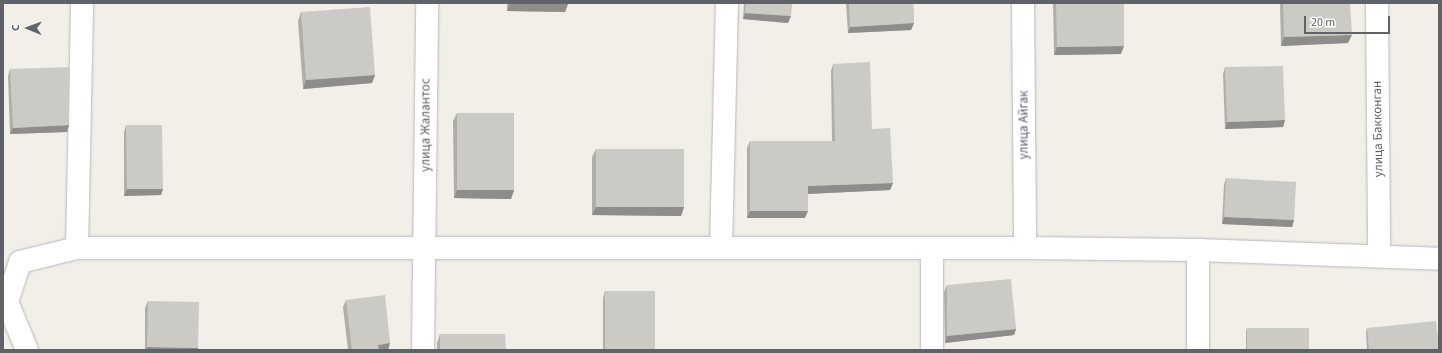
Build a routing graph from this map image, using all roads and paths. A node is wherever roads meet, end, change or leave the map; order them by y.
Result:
1 (82, 3) edge
2 (426, 3) edge
3 (727, 3) edge
4 (1024, 3) edge
5 (1377, 3) edge
6 (77, 248) junction
7 (426, 248) junction
8 (722, 248) junction
9 (932, 248) junction
10 (1025, 248) junction
11 (1198, 250) junction
12 (1379, 256) junction
13 (1439, 259) edge
14 (27, 350) edge
15 (423, 350) edge
16 (932, 350) edge
17 (1198, 350) edge

1 - 6 street
2 - 7 street, улица Жалантос
3 - 8 street
4 - 10 street, улица Айгак
5 - 12 street, улица Бакконган
6 - 7 street
6 - 14 street
7 - 8 street
7 - 15 street, улица Жалантос
8 - 9 street
9 - 10 street
9 - 16 street
10 - 11 street
11 - 12 street
11 - 17 street
12 - 13 street

